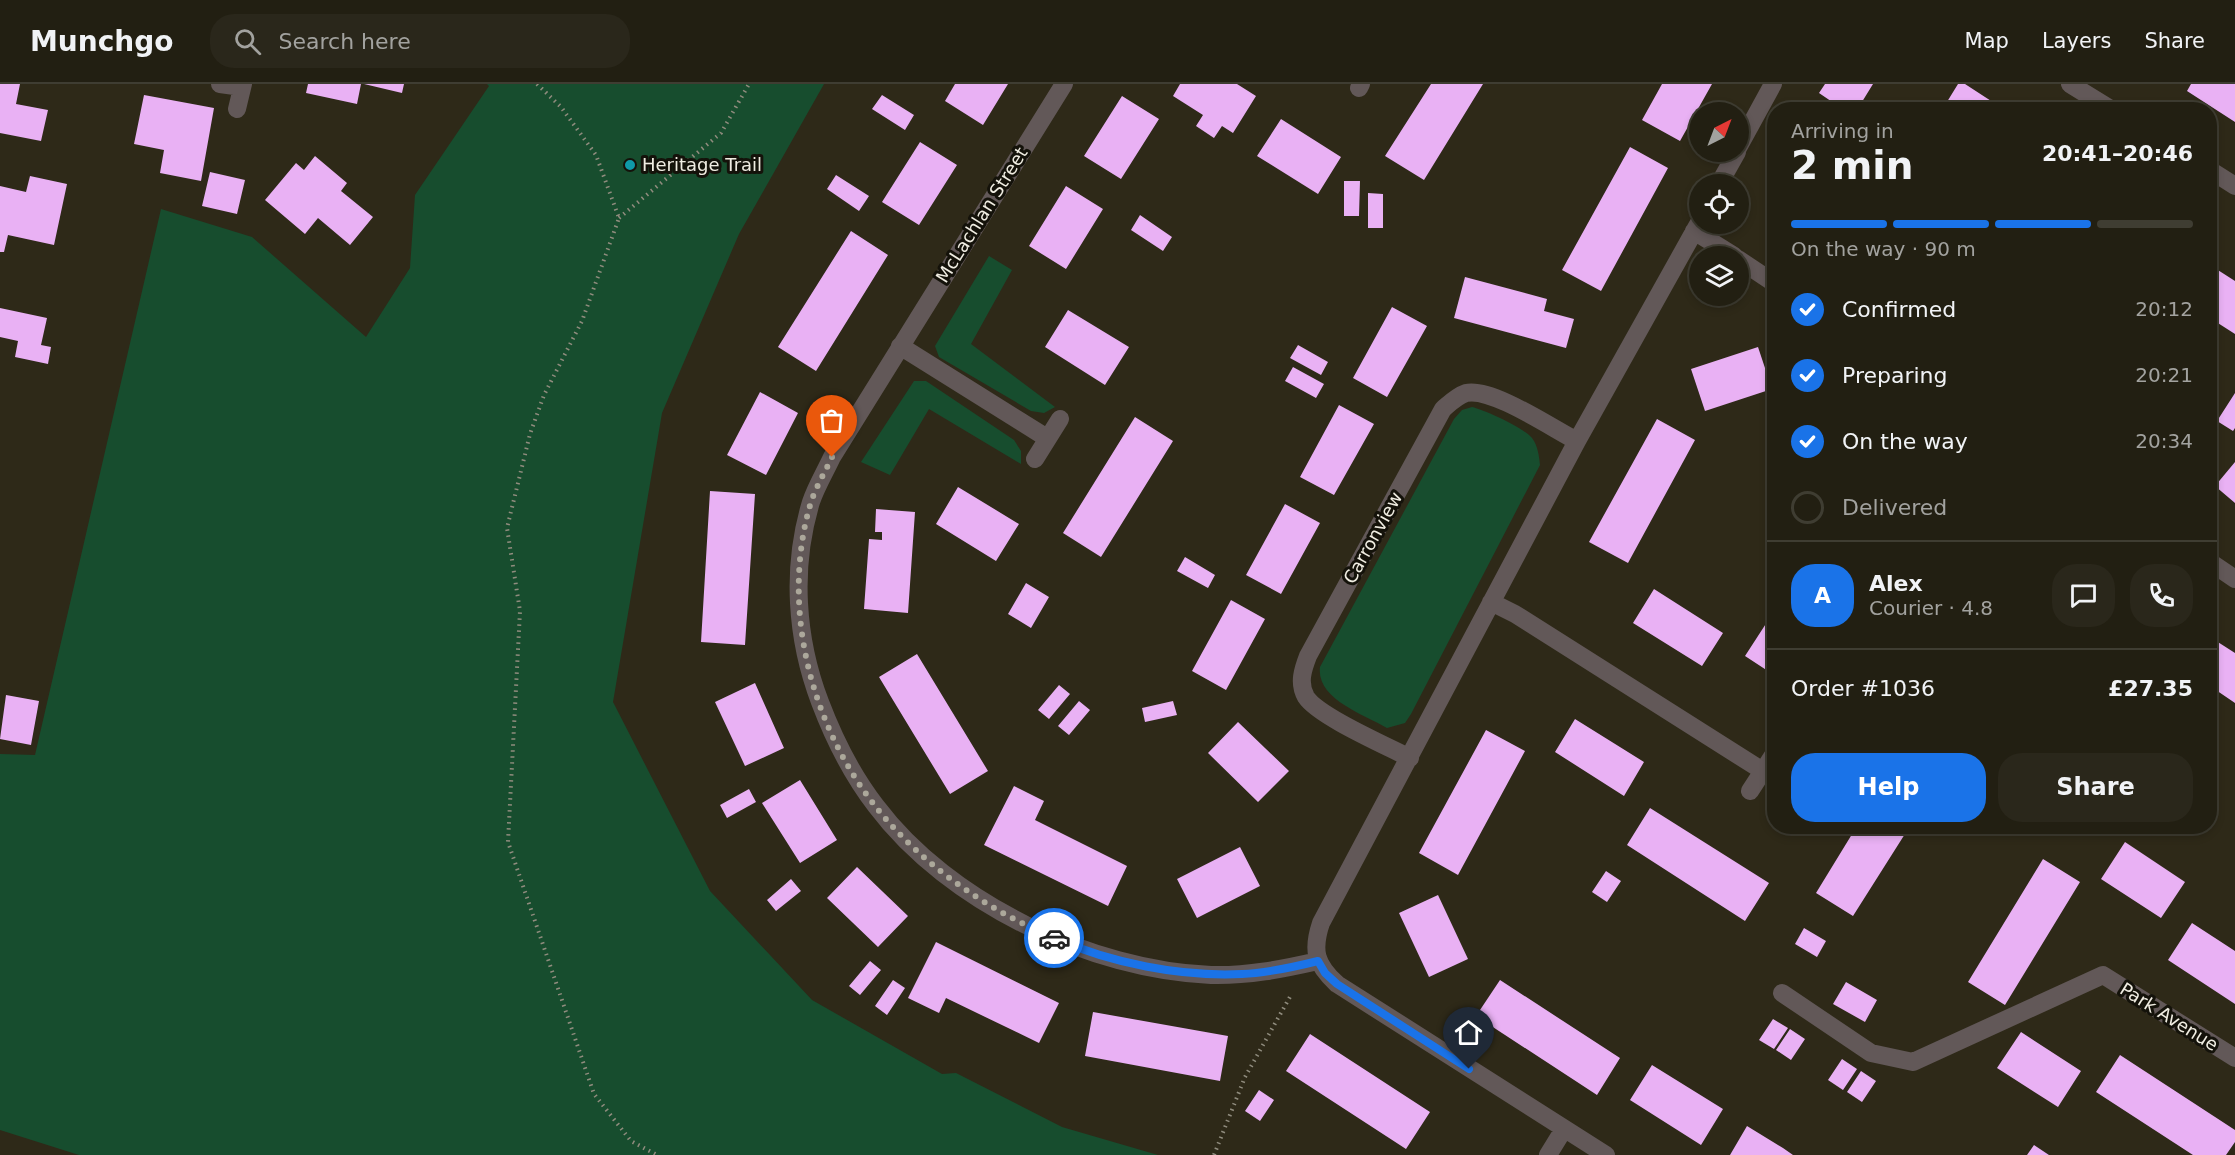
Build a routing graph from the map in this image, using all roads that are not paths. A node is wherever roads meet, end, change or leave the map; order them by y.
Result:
1 (220, 84) edge
2 (1064, 84) edge
3 (1773, 84) edge
4 (2070, 84) edge
5 (242, 86) edge
6 (2099, 102) edge
7 (237, 109) dead end
8 (1749, 129) edge
9 (2217, 174) edge
10 (2235, 186) edge
11 (1693, 234) edge
12 (1707, 234) edge
13 (1722, 246) edge
14 (1749, 266) edge
15 (1767, 278) edge
16 (900, 346) junction
17 (1060, 418) dead end
18 (1047, 438) junction
19 (1577, 441) junction
20 (1035, 459) dead end
21 (2217, 567) edge
22 (2235, 579) edge
23 (1491, 602) junction
24 (1410, 758) junction
25 (1767, 765) edge
26 (1763, 771) junction
27 (1750, 790) dead end
28 (1318, 961) junction
29 (1782, 993) dead end
30 (2235, 1058) edge
31 (1564, 1129) junction
32 (1548, 1155) edge
33 (1606, 1155) edge

1 - 5 street
2 - 16 street, McLachlan Street
3 - 8 street
4 - 6 street
5 - 7 street
9 - 10 street
11 - 19 street
12 - 13 street
14 - 15 street
16 - 18 street
16 - 28 street, McLachlan Street
17 - 18 street
18 - 20 street
19 - 23 street
19 - 24 street, Carronview
21 - 22 street
23 - 24 street
23 - 26 street
24 - 28 street
25 - 26 street
26 - 27 street
28 - 31 street
29 - 30 street, Park Avenue
31 - 32 street
31 - 33 street

